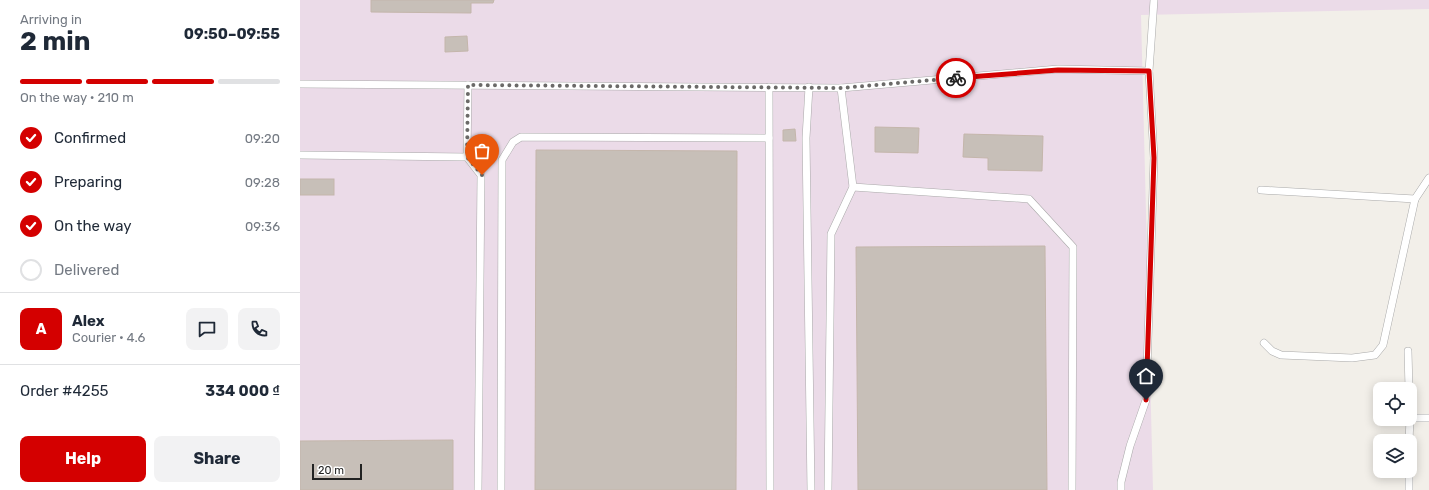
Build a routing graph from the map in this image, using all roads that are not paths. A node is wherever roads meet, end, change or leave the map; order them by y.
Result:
1 (1154, 0) edge
2 (1149, 71) junction
3 (300, 84) edge
4 (468, 85) junction
5 (769, 87) junction
6 (809, 87) junction
7 (841, 88) junction
8 (769, 138) junction
9 (300, 155) edge
10 (467, 157) junction
11 (1429, 178) edge
12 (853, 187) junction
13 (1262, 190) dead end
14 (1415, 199) junction
15 (1264, 343) dead end
16 (1408, 351) dead end
17 (1409, 382) edge
18 (1417, 418) edge
19 (1429, 418) edge
20 (1409, 478) edge
21 (478, 490) edge
22 (501, 490) edge
23 (770, 490) edge
24 (811, 490) edge
25 (828, 490) edge
26 (1072, 490) edge
27 (1121, 490) edge
28 (1409, 490) edge

1 - 2 lane
2 - 7 lane
2 - 27 lane
3 - 4 lane
4 - 5 lane
4 - 10 lane
5 - 6 lane
5 - 8 lane
6 - 7 lane
6 - 24 lane
7 - 12 lane
8 - 22 lane
8 - 23 lane
9 - 10 lane
10 - 21 lane
11 - 14 lane
12 - 25 lane
12 - 26 lane
13 - 14 lane
14 - 15 lane
16 - 17 lane
18 - 19 lane
20 - 28 lane

